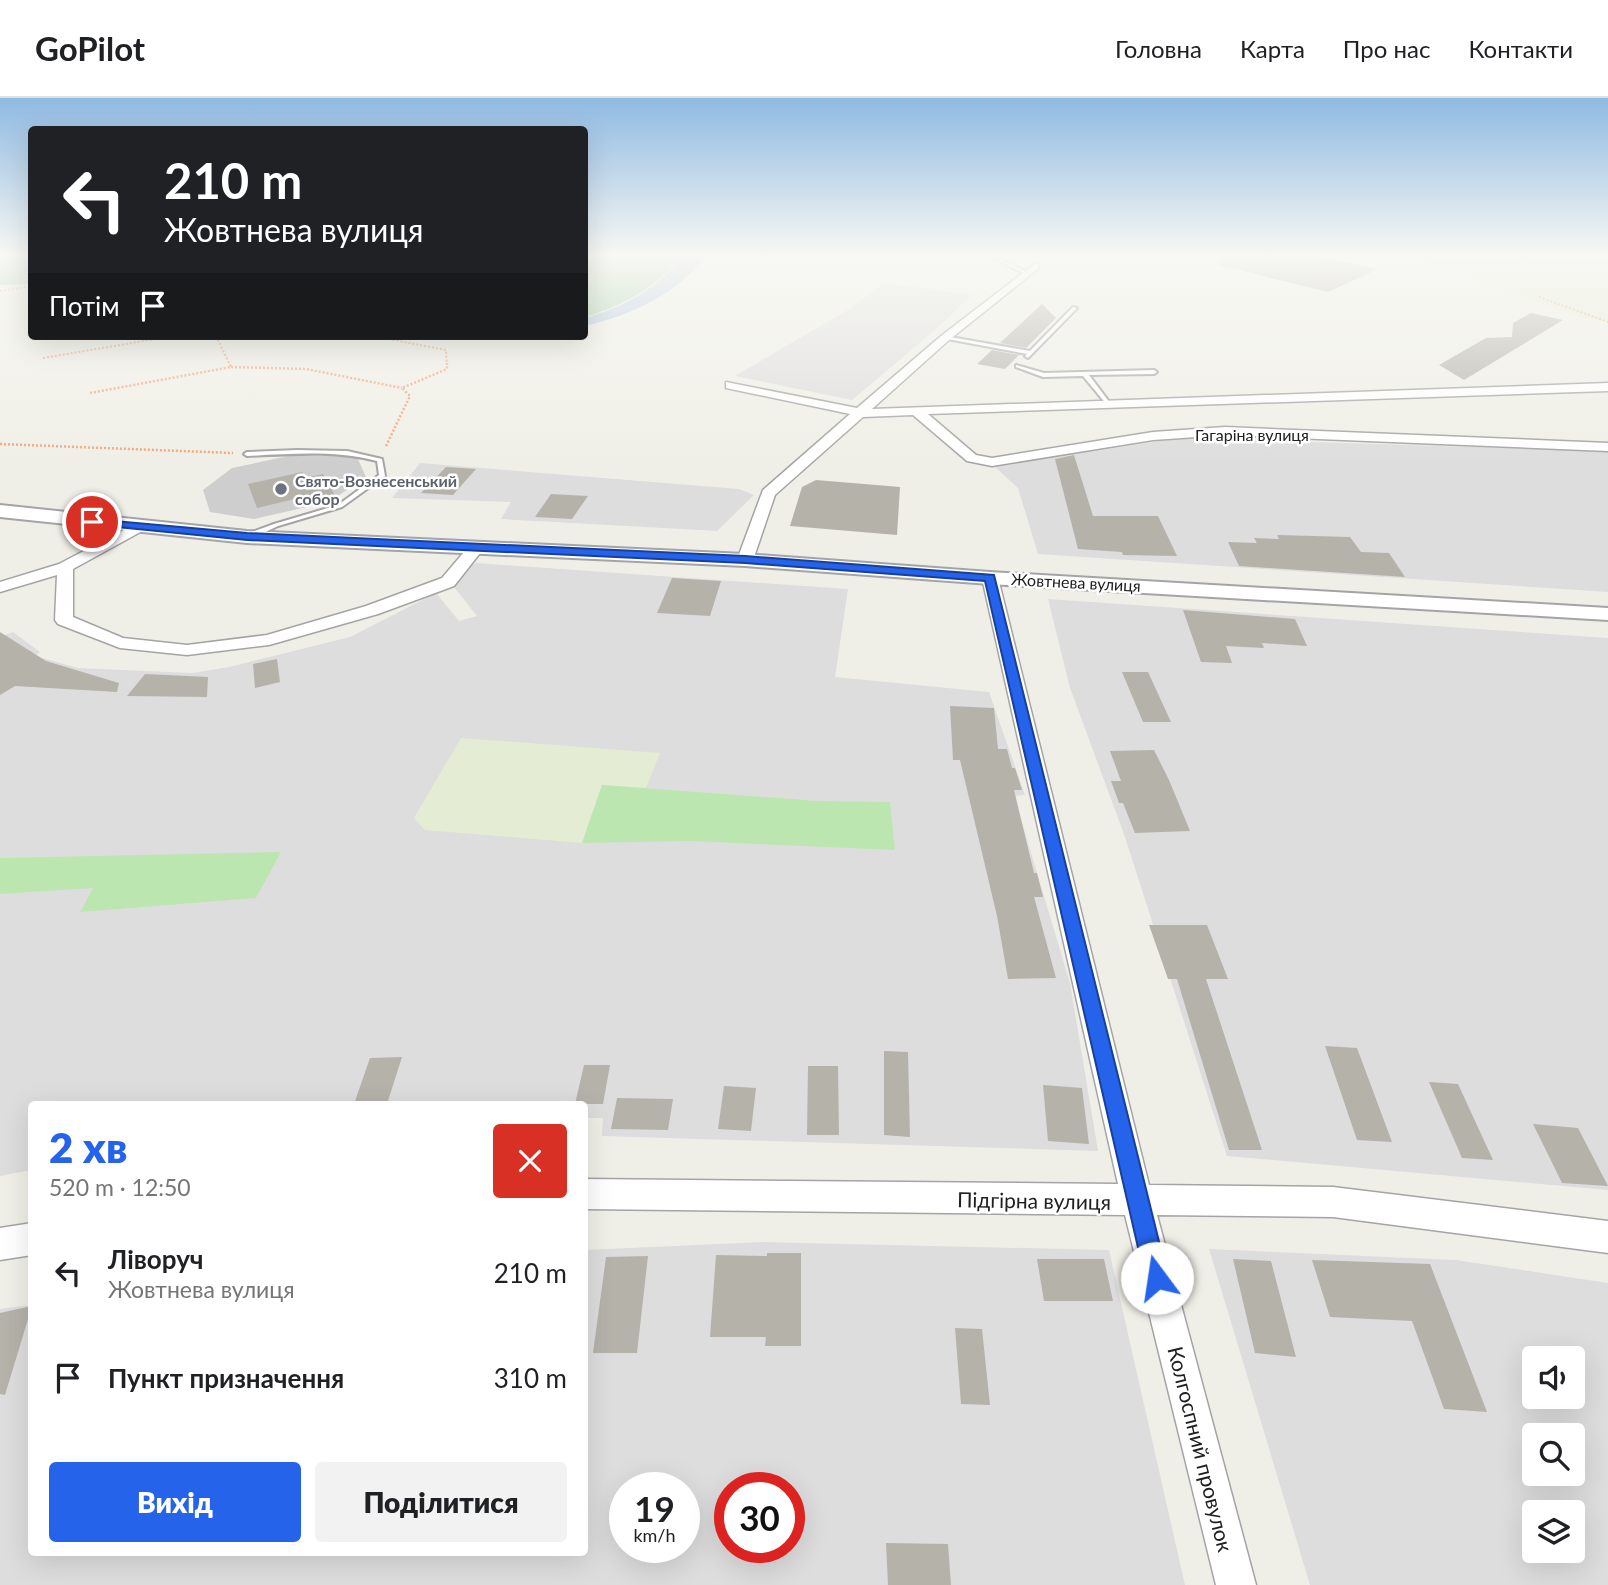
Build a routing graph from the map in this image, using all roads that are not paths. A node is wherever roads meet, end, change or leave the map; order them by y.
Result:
1 (961, 325) edge
2 (1058, 325) edge
3 (945, 338) junction
4 (1031, 353) junction
5 (1154, 372) dead end
6 (1085, 374) junction
7 (730, 385) dead end
8 (1608, 387) edge
9 (1107, 403) junction
10 (915, 410) junction
11 (862, 413) junction
12 (1608, 447) edge
13 (247, 454) road end
14 (0, 511) edge
15 (139, 527) junction
16 (247, 537) junction
17 (477, 548) junction
18 (745, 560) junction
19 (65, 567) junction
20 (990, 578) junction
21 (0, 587) edge
22 (1608, 614) edge
23 (588, 1194) edge
24 (1137, 1201) junction
25 (1608, 1237) edge
26 (28, 1240) edge
27 (0, 1244) edge
28 (1236, 1585) edge

1 - 3 street
2 - 4 lane
3 - 4 lane
3 - 11 street
4 - 6 lane
5 - 6 lane
6 - 9 lane
7 - 11 street
8 - 9 street
9 - 10 street
10 - 11 street
10 - 12 street, Гагаріна вулиця
11 - 18 street
13 - 16 lane
14 - 15 street, Жовтнева вулиця
15 - 16 street, Жовтнева вулиця
15 - 19 street
16 - 17 street, Жовтнева вулиця
17 - 18 street, Жовтнева вулиця
17 - 19 street
18 - 20 street, Жовтнева вулиця
19 - 21 street
20 - 22 street, Жовтнева вулиця
20 - 24 street, Колгоспний провулок
23 - 24 street, Підгірна вулиця
24 - 25 street, Підгірна вулиця
24 - 28 street, Колгоспний провулок
26 - 27 street

